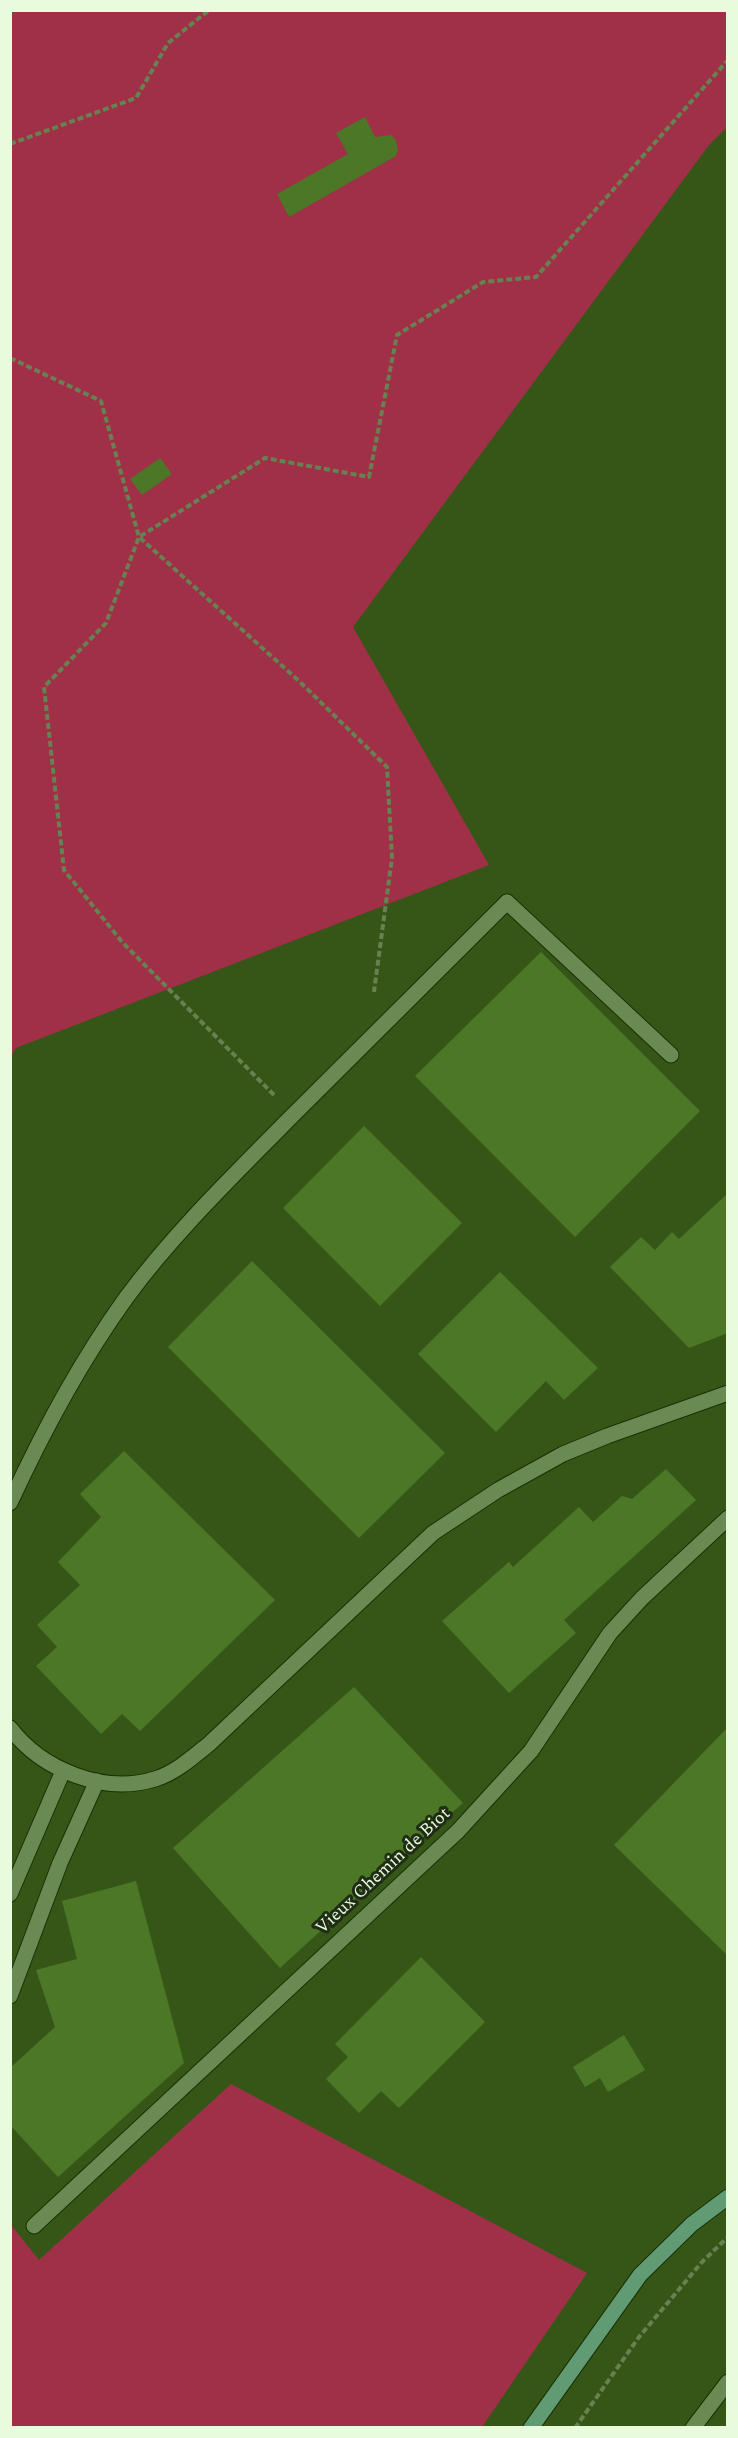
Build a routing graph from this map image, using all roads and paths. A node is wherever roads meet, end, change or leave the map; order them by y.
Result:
1 (209, 10) edge
2 (728, 60) edge
3 (10, 144) edge
4 (10, 358) edge
5 (139, 537) junction
6 (368, 1040) junction
7 (671, 1055) dead end
8 (294, 1114) junction
9 (728, 1393) edge
10 (10, 1503) edge
11 (728, 1518) edge
12 (10, 1728) edge
13 (63, 1771) junction
14 (98, 1781) junction
15 (10, 1894) edge
16 (10, 1996) edge
17 (728, 2197) edge
18 (34, 2226) dead end
19 (728, 2238) edge
20 (728, 2382) edge
21 (531, 2427) edge
22 (575, 2427) edge
23 (693, 2427) edge

1 - 3 path
2 - 5 path
4 - 5 path
5 - 6 path
5 - 8 path
6 - 7 street
6 - 8 street
8 - 10 street
9 - 14 street
11 - 18 street, Vieux Chemin de Biot
12 - 13 street
13 - 14 street
13 - 15 street
14 - 16 street
17 - 21 main road
19 - 22 path
20 - 23 street

